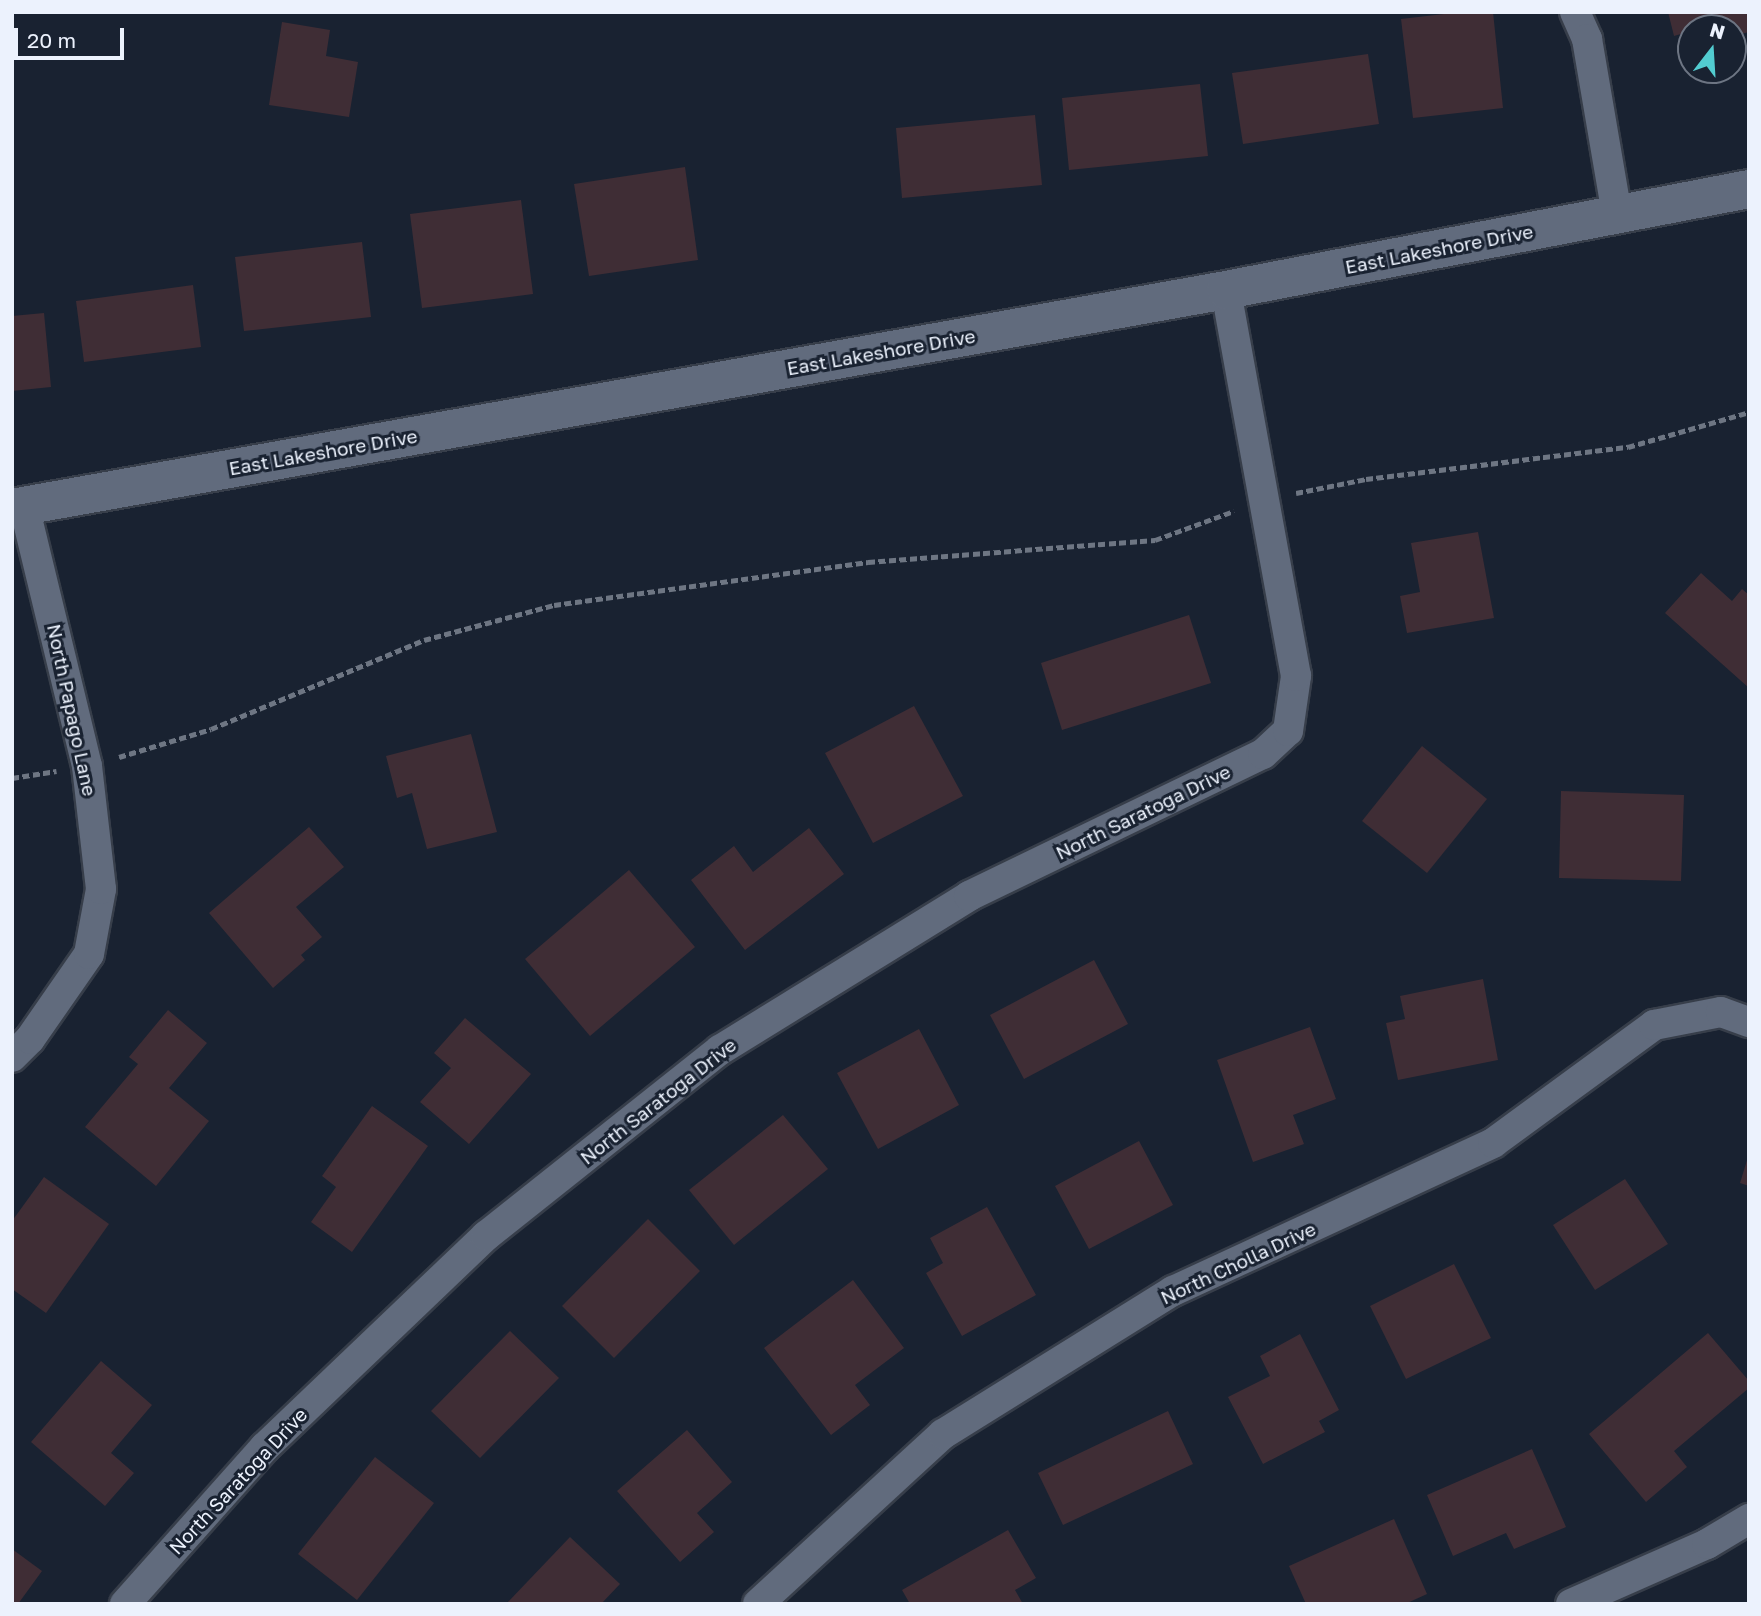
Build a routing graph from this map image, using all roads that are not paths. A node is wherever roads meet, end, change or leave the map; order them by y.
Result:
1 (1575, 12) edge
2 (1749, 189) edge
3 (1617, 215) junction
4 (1226, 290) junction
5 (18, 507) edge
6 (1749, 1022) edge
7 (12, 1058) edge
8 (1749, 1519) edge
9 (125, 1604) edge
10 (758, 1604) edge
11 (1572, 1604) edge

1 - 3 street
2 - 3 main road, East Lakeshore Drive
3 - 4 main road, East Lakeshore Drive
4 - 5 main road, East Lakeshore Drive
4 - 9 street, North Saratoga Drive
5 - 7 street, North Papago Lane
6 - 10 street, North Cholla Drive
8 - 11 street

